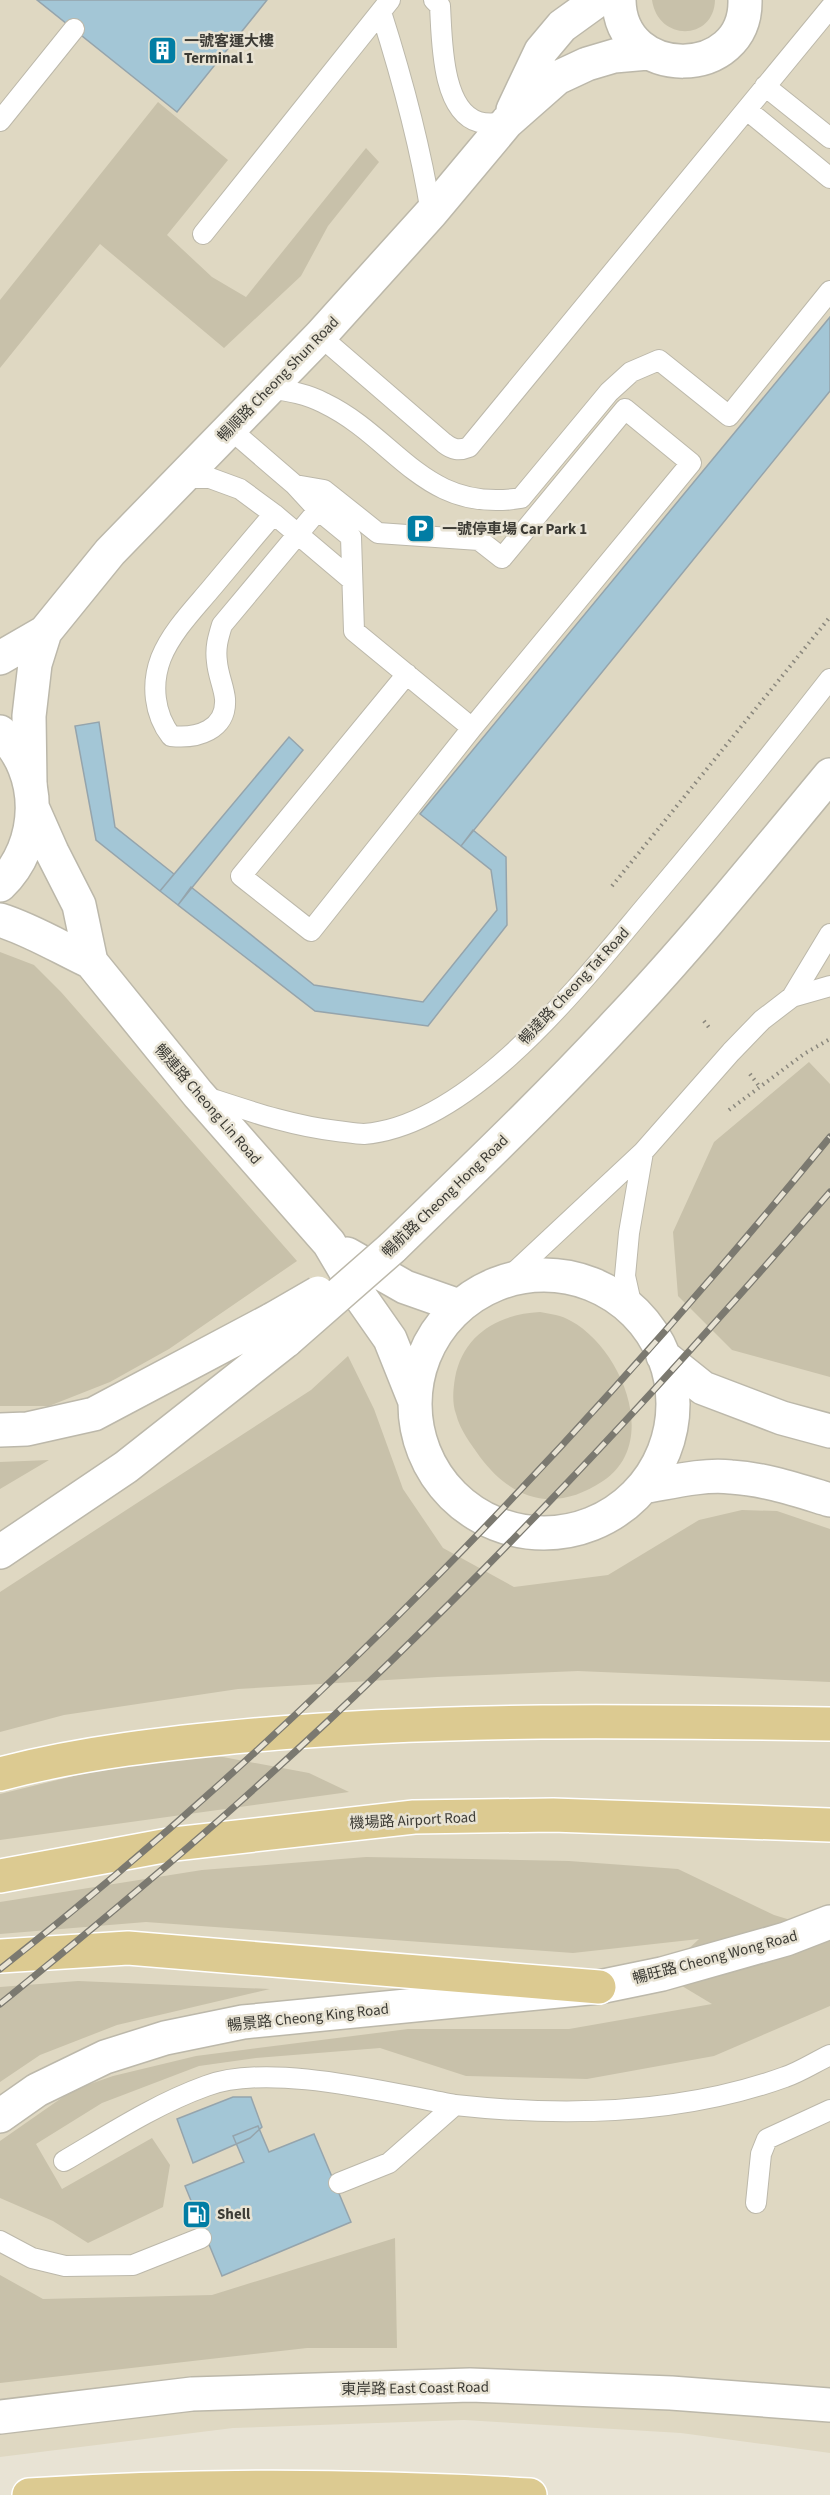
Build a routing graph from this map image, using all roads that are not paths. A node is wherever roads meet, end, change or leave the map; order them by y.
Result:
1 (581, 0) edge
2 (598, 0) edge
3 (619, 0) edge
4 (745, 0) edge
5 (441, 2) edge
6 (385, 6) edge
7 (830, 8) edge
8 (561, 26) junction
9 (74, 29) dead end
10 (648, 53) junction
11 (765, 86) junction
12 (747, 110) junction
13 (0, 121) edge
14 (507, 122) junction
15 (830, 138) edge
16 (830, 178) edge
17 (431, 213) junction
18 (202, 234) dead end
19 (830, 291) edge
20 (320, 336) junction
21 (270, 388) junction
22 (230, 429) junction
23 (183, 478) junction
24 (295, 485) junction
25 (318, 510) junction
26 (274, 514) junction
27 (298, 535) junction
28 (351, 580) junction
29 (45, 632) junction
30 (0, 658) edge
31 (407, 675) junction
32 (830, 679) edge
33 (472, 728) junction
34 (0, 732) edge
35 (830, 775) edge
36 (31, 796) junction
37 (0, 885) edge
38 (0, 920) edge
39 (830, 934) edge
40 (91, 962) junction
41 (830, 986) edge
42 (792, 997) junction
43 (198, 1094) junction
44 (643, 1152) junction
45 (328, 1243) junction
46 (506, 1280) junction
47 (459, 1306) junction
48 (633, 1312) junction
49 (280, 1330) junction
50 (663, 1356) junction
51 (414, 1399) junction
52 (0, 1430) edge
53 (830, 1431) edge
54 (643, 1487) junction
55 (830, 1500) edge
56 (0, 1552) edge
57 (830, 1724) edge
58 (0, 1774) edge
59 (830, 1825) edge
60 (0, 1876) edge
61 (830, 1922) edge
62 (0, 1956) edge
63 (599, 1987) junction
64 (830, 2055) edge
65 (455, 2105) junction
66 (830, 2110) edge
67 (0, 2116) edge
68 (64, 2160) dead end
69 (339, 2183) dead end
70 (756, 2203) dead end
71 (201, 2238) dead end
72 (0, 2241) edge
73 (830, 2405) edge
74 (0, 2417) edge
75 (29, 2495) edge
76 (530, 2495) edge

1 - 8 lane
2 - 8 street, 暢順路 Cheong Shun Road
3 - 10 street
4 - 10 street, 暢順路 Cheong Shun Road
5 - 14 lane
6 - 17 lane
6 - 18 lane
7 - 11 lane
8 - 14 street, 暢順路 Cheong Shun Road
9 - 13 lane
10 - 14 street, 暢順路 Cheong Shun Road
11 - 12 lane
11 - 15 lane
12 - 16 lane
12 - 20 lane
14 - 17 street, 暢順路 Cheong Shun Road
17 - 20 street, 暢順路 Cheong Shun Road
19 - 21 lane
20 - 21 street, 暢順路 Cheong Shun Road
21 - 22 street, 暢順路 Cheong Shun Road
22 - 23 street, 暢順路 Cheong Shun Road
22 - 24 lane
23 - 26 lane
23 - 29 street, 暢順路 Cheong Shun Road
24 - 25 lane
24 - 33 lane
25 - 27 lane
25 - 28 lane
26 - 27 lane
26 - 27 lane
27 - 28 lane
28 - 31 lane
29 - 30 street, 暢順路 Cheong Shun Road
29 - 36 street, 暢順路 Cheong Shun Road
31 - 33 lane
31 - 33 lane
32 - 43 lane, 暢達路 Cheong Tat Road
34 - 36 street, 暢連路 Cheong Lin Road
35 - 49 street, 暢航路 Cheong Hong Road, bridge
36 - 37 street
36 - 40 street, 暢連路 Cheong Lin Road
38 - 40 street, 暢連路 Cheong Lin Road
39 - 42 lane
40 - 43 street, 暢連路 Cheong Lin Road
41 - 42 lane
42 - 44 lane
43 - 45 street, 暢連路 Cheong Lin Road
44 - 46 lane
44 - 48 lane
45 - 47 street, 暢連路 Cheong Lin Road
45 - 51 street, 暢連路 Cheong Lin Road
46 - 47 street
46 - 48 street
47 - 51 street
48 - 50 street
49 - 52 street
49 - 56 street
50 - 53 street
50 - 54 street
51 - 54 street
54 - 55 street
57 - 58 main road
59 - 60 main road, 機場路 Airport Road
61 - 63 street, 暢旺路 Cheong Wong Road
62 - 63 main road
63 - 67 street, 暢景路 Cheong King Road
64 - 65 lane
65 - 68 lane
65 - 69 lane
66 - 70 lane
71 - 72 lane
73 - 74 street, 東岸路 East Coast Road
75 - 76 main road

